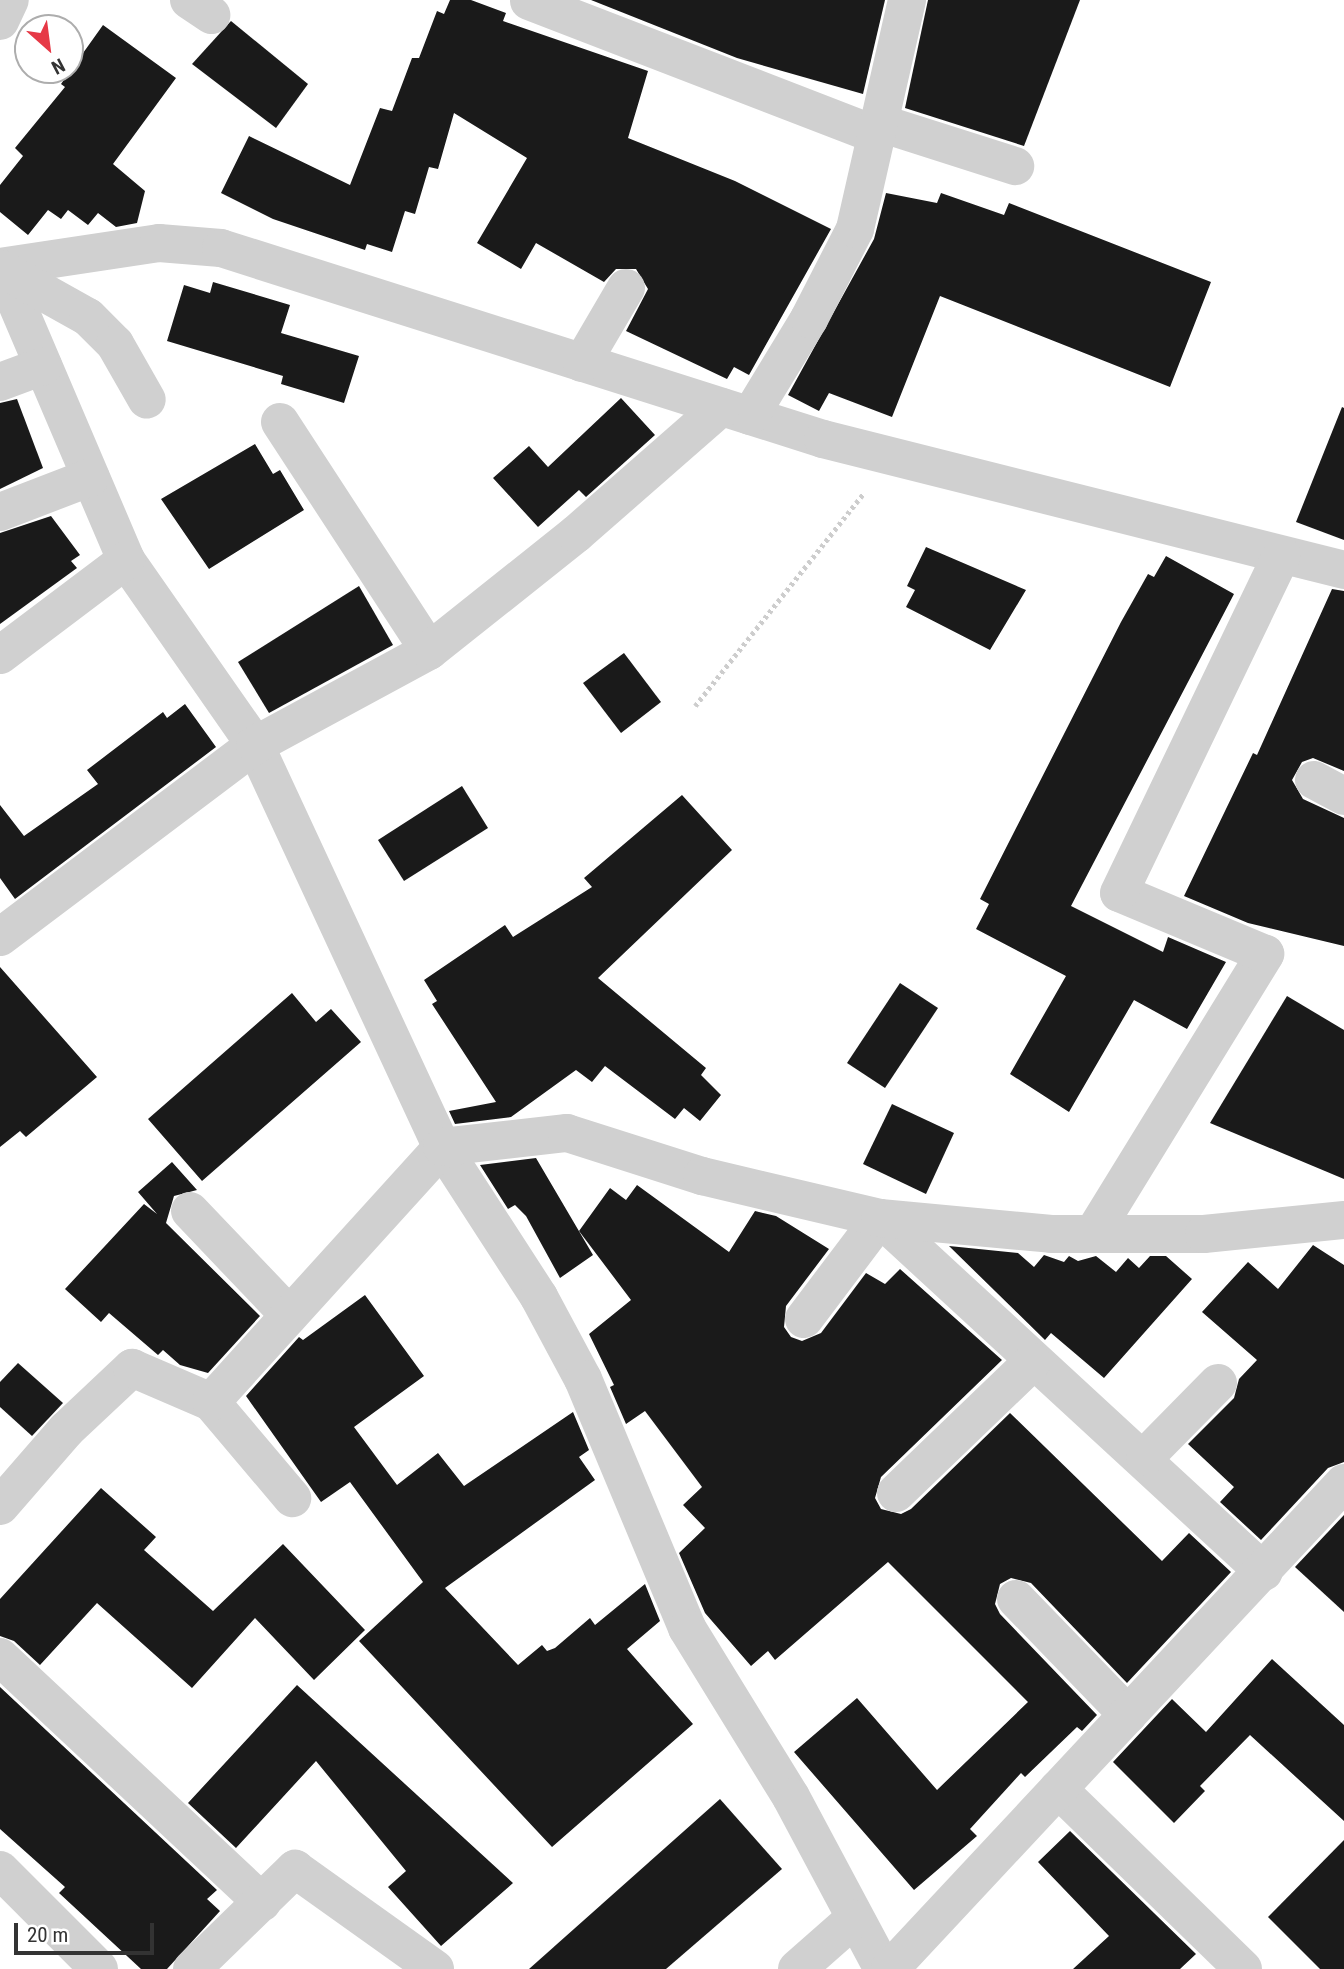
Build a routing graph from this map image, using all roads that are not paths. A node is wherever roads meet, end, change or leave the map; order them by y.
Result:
1 (10, 0) edge
2 (907, 0) edge
3 (529, 1) edge
4 (0, 21) edge
5 (879, 130) junction
6 (1015, 166) dead end
7 (3, 279) edge
8 (626, 288) dead end
9 (582, 363) junction
10 (43, 366) junction
11 (0, 382) edge
12 (146, 400) dead end
13 (736, 412) junction
14 (280, 422) dead end
15 (91, 477) junction
16 (0, 512) edge
17 (1282, 555) junction
18 (126, 561) junction
19 (1344, 570) edge
20 (429, 651) junction
21 (0, 655) edge
22 (255, 745) junction
23 (0, 937) edge
24 (442, 1147) junction
25 (191, 1211) dead end
26 (880, 1218) junction
27 (1344, 1220) edge
28 (1093, 1234) junction
29 (289, 1315) junction
30 (804, 1319) dead end
31 (1032, 1362) junction
32 (1218, 1383) dead end
33 (211, 1402) junction
34 (1145, 1457) junction
35 (1344, 1483) edge
36 (896, 1493) dead end
37 (292, 1498) dead end
38 (0, 1506) edge
39 (1264, 1572) junction
40 (1016, 1599) dead end
41 (0, 1657) edge
42 (1128, 1715) junction
43 (1058, 1788) junction
44 (0, 1870) edge
45 (262, 1902) junction
46 (855, 1919) junction
47 (193, 1968) edge
48 (99, 1969) edge
49 (435, 1969) edge
50 (797, 1969) edge
51 (883, 1969) edge
52 (890, 1969) edge
53 (1243, 1969) edge

1 - 4 street
2 - 5 street
3 - 5 street
5 - 6 street
5 - 13 street
7 - 9 street
7 - 10 street
7 - 12 street
8 - 9 street
9 - 13 street
10 - 11 street
10 - 15 street
13 - 17 street
13 - 20 street
14 - 20 street
15 - 16 street
15 - 18 street
17 - 19 street
17 - 28 street
18 - 21 street
18 - 22 street
20 - 22 street
22 - 23 street
22 - 24 street
24 - 26 street
24 - 29 street
24 - 46 street
25 - 29 street
26 - 28 street
26 - 30 street
26 - 31 street
27 - 28 street
29 - 33 street
31 - 34 street
31 - 36 street
32 - 34 street
33 - 37 street
33 - 38 street
34 - 39 street
35 - 39 street
39 - 42 street
40 - 42 street
41 - 45 street
42 - 43 street
43 - 52 street
43 - 53 street
44 - 48 street
45 - 47 street
45 - 49 street
46 - 50 street
46 - 51 street

